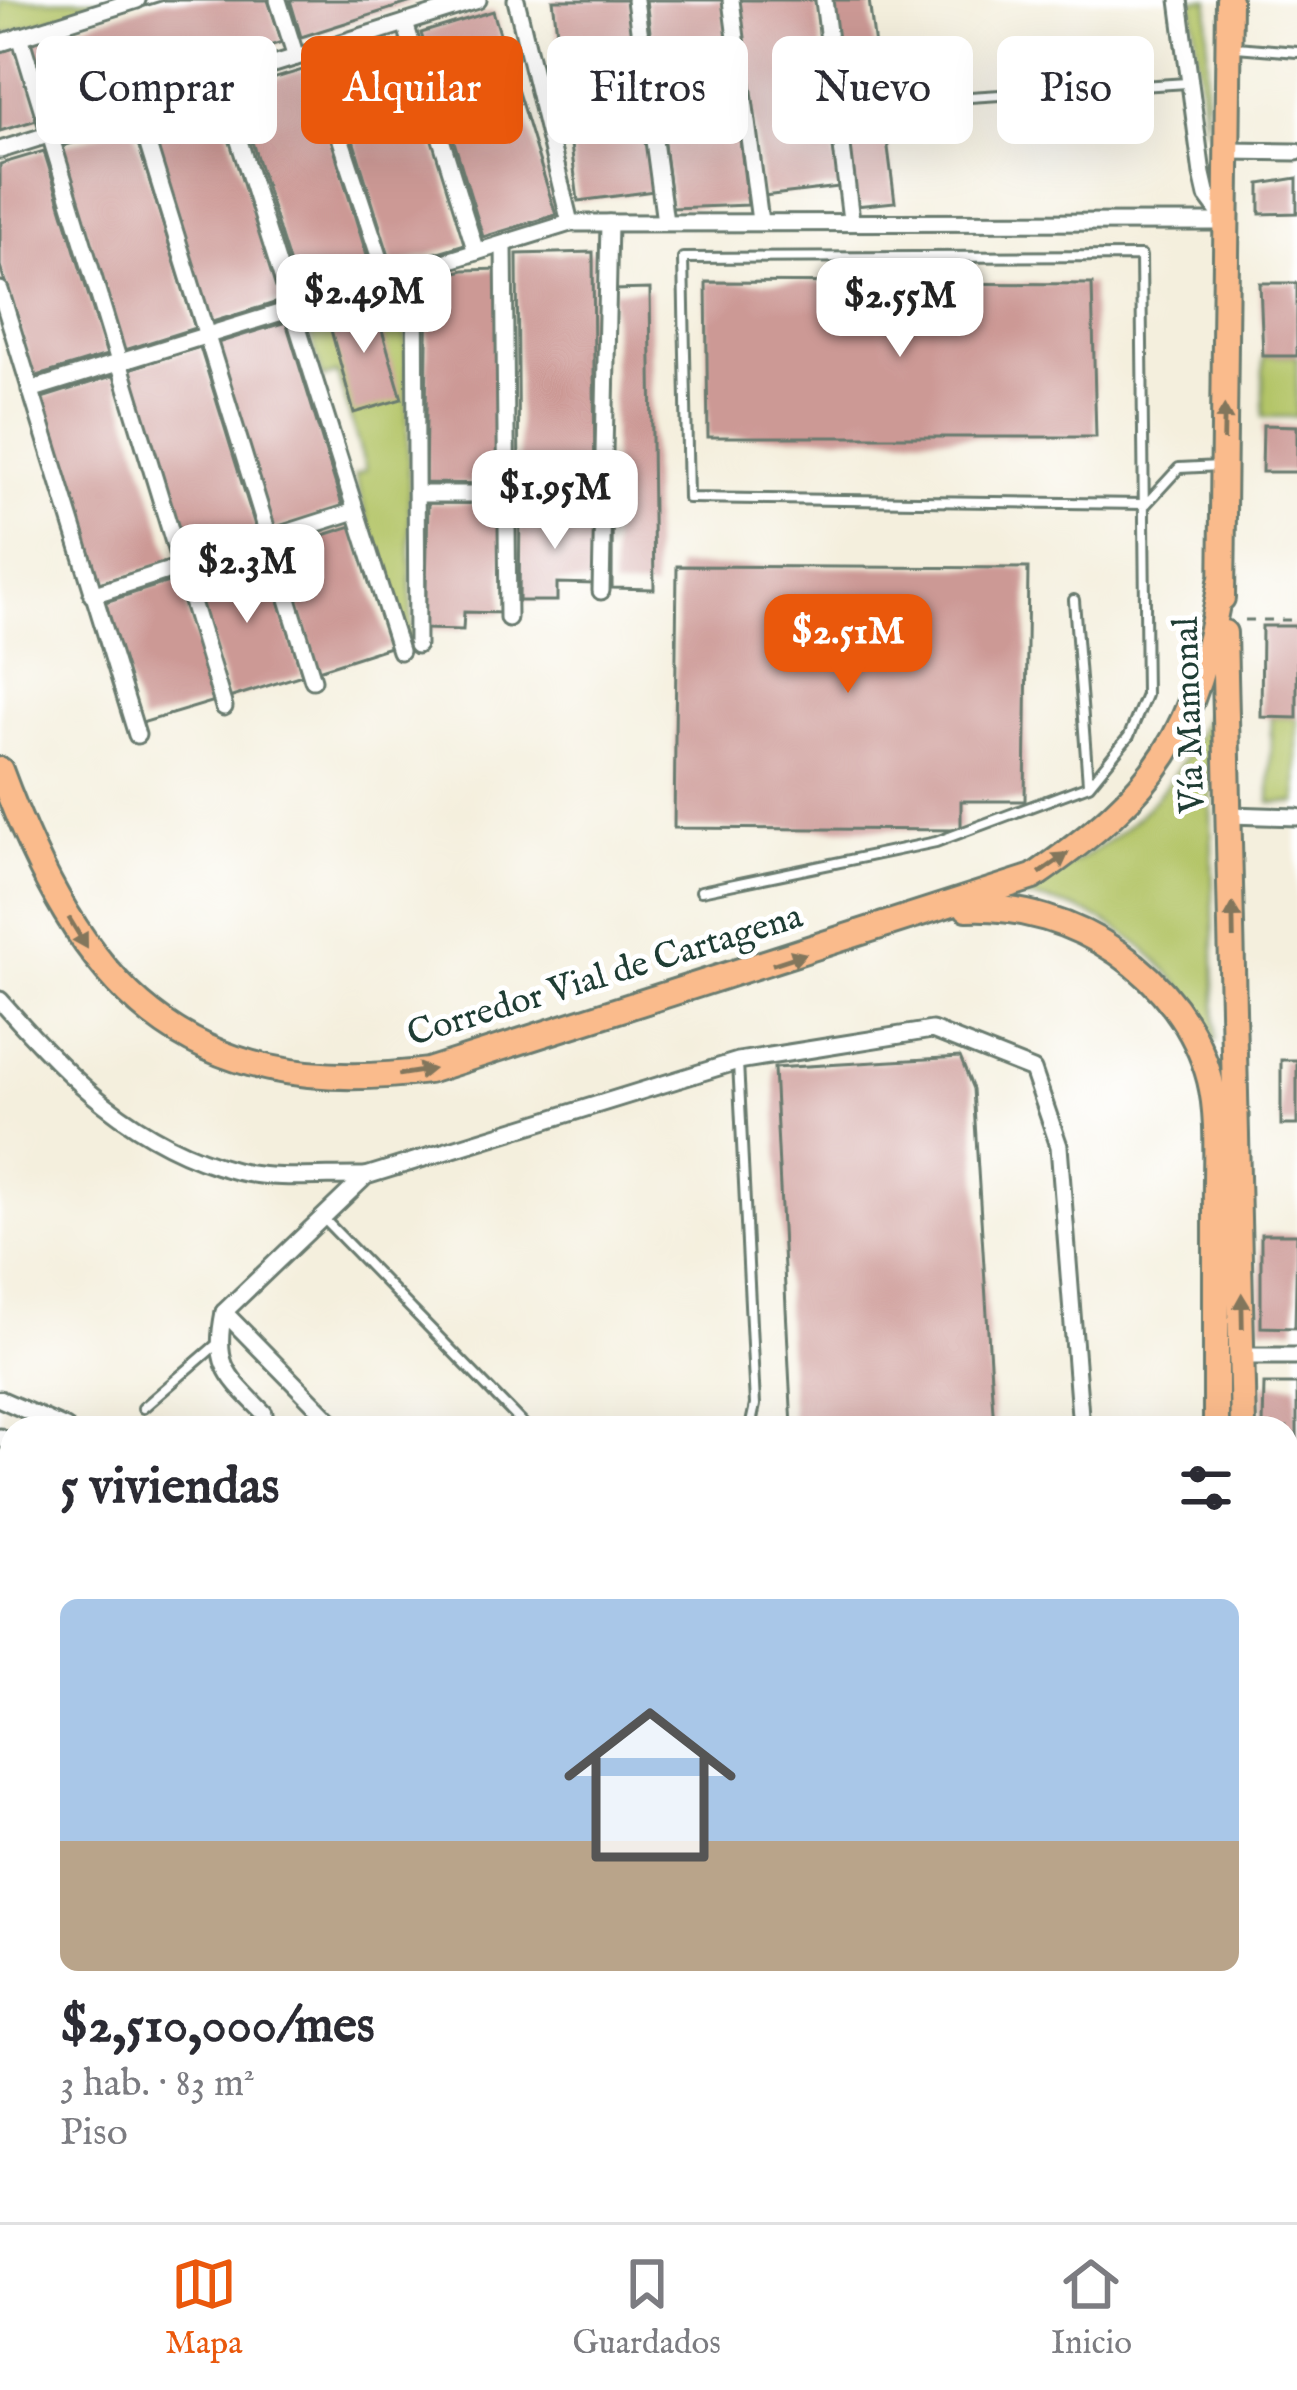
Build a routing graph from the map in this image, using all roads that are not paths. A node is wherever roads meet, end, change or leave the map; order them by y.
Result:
1 (137, 0) edge
2 (278, 0) edge
3 (478, 0) edge
4 (516, 0) edge
5 (635, 0) edge
6 (731, 0) edge
7 (824, 0) edge
8 (1179, 0) edge
9 (1228, 0) edge
10 (405, 22) junction
11 (20, 36) junction
12 (361, 36) edge
13 (0, 43) edge
14 (1228, 47) junction
15 (301, 48) edge
16 (1297, 52) edge
17 (1187, 83) junction
18 (36, 89) edge
19 (973, 97) edge
20 (36, 139) edge
21 (53, 144) edge
22 (148, 144) edge
23 (241, 144) edge
24 (337, 144) edge
25 (0, 150) edge
26 (1228, 152) junction
27 (1297, 152) edge
28 (851, 220) junction
29 (760, 221) junction
30 (665, 222) junction
31 (1226, 222) junction
32 (609, 223) junction
33 (570, 224) junction
34 (504, 244) junction
35 (476, 252) junction
36 (415, 272) junction
37 (387, 280) junction
38 (0, 290) edge
39 (294, 306) junction
40 (205, 335) junction
41 (118, 365) junction
42 (31, 391) junction
43 (1223, 466) junction
44 (417, 494) junction
45 (510, 494) junction
46 (602, 494) junction
47 (1146, 504) junction
48 (355, 511) junction
49 (267, 541) junction
50 (182, 568) junction
51 (1222, 582) junction
52 (601, 591) dead end
53 (92, 596) junction
54 (1074, 600) dead end
55 (508, 617) dead end
56 (417, 645) dead end
57 (400, 651) dead end
58 (313, 680) dead end
59 (224, 707) dead end
60 (137, 735) dead end
61 (0, 770) edge
62 (1088, 784) junction
63 (1230, 815) junction
64 (1297, 817) edge
65 (701, 891) dead end
66 (947, 908) junction
67 (0, 1000) edge
68 (738, 1060) junction
69 (366, 1176) junction
70 (321, 1216) junction
71 (224, 1312) junction
72 (218, 1343) junction
73 (1243, 1355) junction
74 (1297, 1356) edge
75 (0, 1399) edge
76 (143, 1408) dead end
77 (264, 1413) joint
78 (39, 1416) edge
79 (267, 1416) edge
80 (326, 1416) edge
81 (515, 1416) edge
82 (753, 1416) edge
83 (1080, 1416) edge
84 (1216, 1416) edge
85 (1244, 1416) edge

1 - 11 street
2 - 15 street
3 - 10 street
4 - 33 street
5 - 30 street
6 - 29 street
7 - 28 street
8 - 17 street
9 - 14 main road, Vía Mamonal
10 - 12 street
10 - 35 street
11 - 13 street
11 - 18 street
14 - 16 lane
14 - 26 main road, Vía Mamonal
17 - 19 lane
17 - 31 street
20 - 25 street
21 - 41 street
22 - 40 street
23 - 39 street
24 - 37 street
26 - 27 street
26 - 31 main road, Vía Mamonal
28 - 29 street
28 - 31 street
29 - 30 street
30 - 32 street
43 -> 31 main road, Vía Mamonal
32 - 33 street
32 - 46 street
33 - 34 street
34 - 35 street
34 - 45 street
35 - 36 street
36 - 37 street
36 - 44 street
37 - 39 street
38 - 42 street
39 - 40 street
39 - 48 street
40 - 41 street
40 - 49 street
41 - 42 street
41 - 50 street
42 - 53 street
43 - 47 lane
43 - 51 main road, Vía Mamonal
44 - 45 street
44 - 56 street
45 - 46 street
45 - 55 street
46 - 52 street
47 - 47 lane
47 - 62 lane
48 - 49 street
48 - 57 street
49 - 50 street
49 - 58 street
50 - 53 street
50 - 59 street
51 - 63 main road, Vía Mamonal
66 -> 51 main road, Corredor Vial de Cartagena
53 - 60 street
54 - 62 lane
61 -> 66 main road, Corredor Vial de Cartagena
62 - 65 lane
63 - 64 street
73 -> 63 main road, Vía Mamonal
66 - 84 main road, Corredor Vial de Cartagena
67 - 69 street
68 - 69 street
68 - 82 lane
68 - 83 street
69 - 70 street
70 - 71 street
70 - 81 lane
71 - 72 street
71 - 80 street
72 - 76 lane
72 - 77 street
73 - 74 street
73 - 85 main road, Vía Mamonal
75 - 78 street
77 - 79 lane

